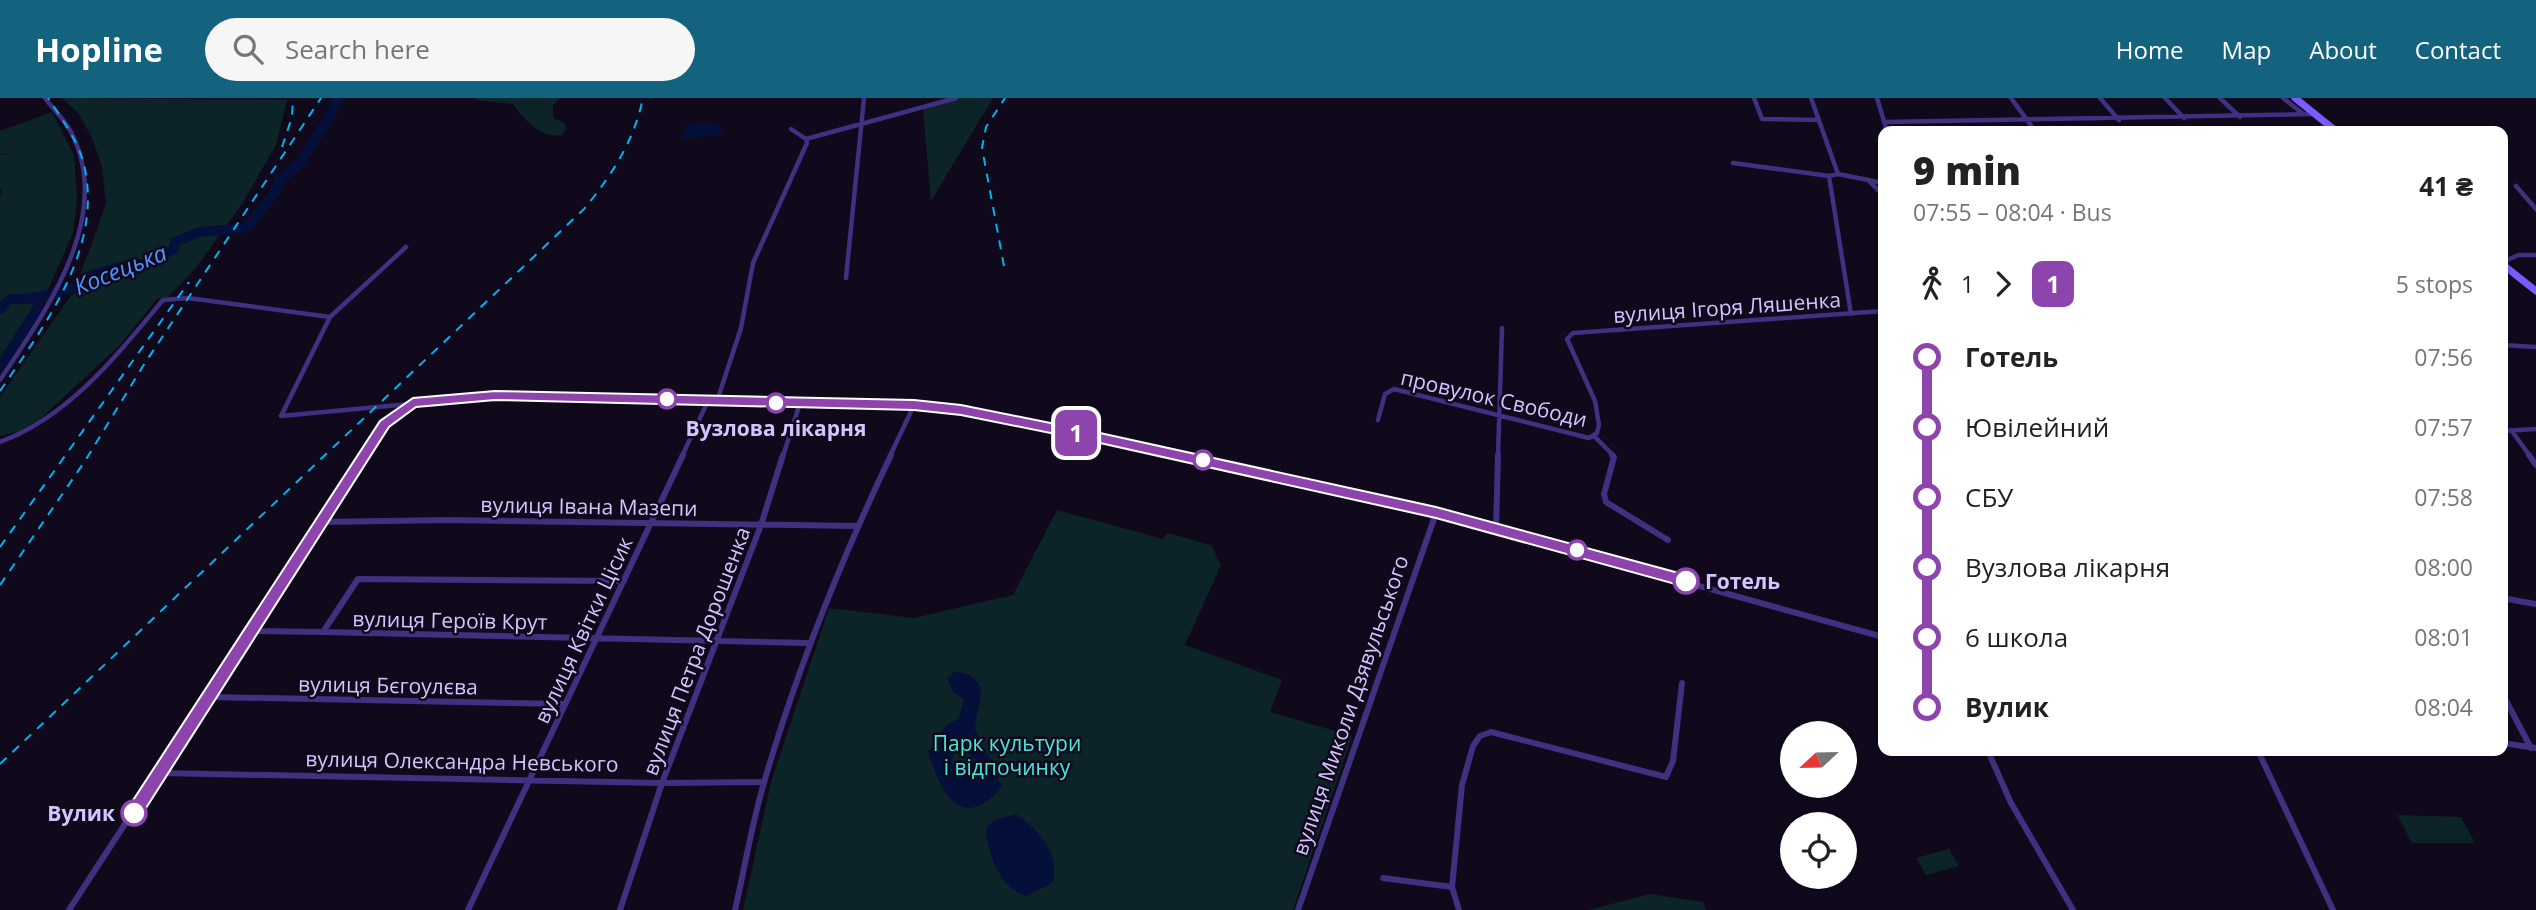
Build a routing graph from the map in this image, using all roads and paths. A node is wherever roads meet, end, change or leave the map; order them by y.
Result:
1 (45, 98) edge
2 (864, 98) edge
3 (956, 98) edge
4 (1754, 98) edge
5 (1811, 98) edge
6 (1877, 98) edge
7 (2011, 98) edge
8 (2100, 98) edge
9 (2165, 98) edge
10 (2220, 98) edge
11 (2283, 98) edge
12 (2295, 98) edge
13 (2303, 114) junction
14 (2314, 114) junction
15 (2240, 117) junction
16 (2183, 118) junction
17 (1819, 120) junction
18 (2119, 120) junction
19 (2030, 121) junction
20 (1885, 122) junction
21 (861, 125) junction
22 (1886, 126) edge
23 (2032, 126) edge
24 (2330, 126) edge
25 (791, 129) dead end
26 (806, 139) junction
27 (1733, 163) dead end
28 (1839, 174) junction
29 (1829, 176) junction
30 (1868, 180) junction
31 (1878, 182) edge
32 (2516, 187) dead end
33 (1878, 190) edge
34 (2536, 209) edge
35 (407, 247) dead end
36 (2536, 255) edge
37 (2508, 260) edge
38 (2508, 268) edge
39 (846, 278) dead end
40 (2536, 291) edge
41 (1878, 312) edge
42 (1851, 314) junction
43 (330, 317) junction
44 (1502, 328) dead end
45 (1573, 333) joint
46 (2508, 345) edge
47 (2536, 347) edge
48 (0, 380) edge
49 (708, 401) junction
50 (717, 401) junction
51 (413, 402) junction
52 (800, 403) junction
53 (914, 405) junction
54 (1500, 417) junction
55 (1378, 420) dead end
56 (2536, 429) edge
57 (2508, 430) edge
58 (2511, 430) junction
59 (1594, 436) junction
60 (0, 442) edge
61 (2536, 465) edge
62 (1436, 513) junction
63 (322, 522) junction
64 (650, 523) junction
65 (761, 525) junction
66 (857, 526) junction
67 (1496, 529) junction
68 (1668, 540) dead end
69 (624, 581) junction
70 (2508, 599) edge
71 (2536, 604) edge
72 (253, 631) junction
73 (323, 632) junction
74 (1878, 636) edge
75 (596, 639) junction
76 (714, 642) junction
77 (809, 643) junction
78 (1682, 682) dead end
79 (210, 697) junction
80 (565, 704) junction
81 (2508, 704) edge
82 (2508, 744) edge
83 (2533, 748) edge
84 (1990, 756) edge
85 (2260, 756) edge
86 (160, 773) junction
87 (529, 780) junction
88 (764, 782) junction
89 (662, 783) junction
90 (1383, 878) dead end
91 (1452, 887) junction
92 (69, 910) edge
93 (468, 910) edge
94 (620, 910) edge
95 (735, 910) edge
96 (1298, 910) edge
97 (1459, 910) edge
98 (2073, 910) edge
99 (2333, 910) edge

1 - 48 street
2 - 21 street
3 - 21 street
4 - 17 street
5 - 17 street
6 - 20 street
7 - 19 street
8 - 18 street
9 - 16 street
10 - 15 street
11 - 13 street
12 - 14 main road
13 - 14 street
13 - 15 street
14 - 24 main road
15 - 16 street
16 - 18 street
17 - 28 street
18 - 19 street
19 - 20 street
19 - 23 street
20 - 22 street
21 - 26 street
21 - 39 street
25 - 26 street
26 - 50 street
27 - 29 street
28 - 29 street
28 - 30 street
29 - 42 street
30 - 31 street
30 - 33 street
32 - 34 street
35 - 43 street
36 - 37 street
38 - 40 main road
41 - 42 street, вулиця Ігоря Ляшенка
42 - 45 street, вулиця Ігоря Ляшенка
43 - 51 street
43 - 60 street
44 - 54 street
45 - 59 street, провулок Свободи
46 - 47 street
49 - 50 street
49 - 51 street
49 - 64 street, вулиця Квітки Цісик
50 - 52 street
51 - 63 street
52 - 53 street
52 - 65 street, вулиця Петра Дорошенка
53 - 62 street
53 - 66 street
54 - 55 street, провулок Свободи
54 - 59 street, провулок Свободи
54 - 67 street
56 - 58 street
57 - 58 street
58 - 61 street
59 - 68 street
62 - 67 street
62 - 96 street, вулиця Миколи Дзявульського
63 - 64 street, вулиця Івана Мазепи
63 - 72 street
64 - 65 street, вулиця Івана Мазепи
64 - 69 street, вулиця Квітки Цісик
65 - 66 street, вулиця Івана Мазепи
65 - 76 street, вулиця Петра Дорошенка
66 - 77 street
67 - 74 street
69 - 73 street, вулиця Героїв Крут
69 - 75 street, вулиця Квітки Цісик
70 - 71 street
72 - 73 street
72 - 79 street
73 - 75 street, вулиця Героїв Крут
75 - 76 street, вулиця Героїв Крут
75 - 80 street, вулиця Квітки Цісик
76 - 77 street, вулиця Героїв Крут
76 - 89 street, вулиця Петра Дорошенка
77 - 88 street
78 - 91 street
79 - 80 street, вулиця Бєгоулєва
79 - 86 street
80 - 87 street, вулиця Квітки Цісик
81 - 83 street
82 - 83 street
84 - 98 street
85 - 99 street
86 - 87 street, вулиця Олександра Невського
86 - 92 street
87 - 89 street, вулиця Олександра Невського
87 - 93 street, вулиця Квітки Цісик
88 - 89 street, вулиця Олександра Невського
88 - 95 street
89 - 94 street, вулиця Петра Дорошенка
90 - 91 street
91 - 97 street

